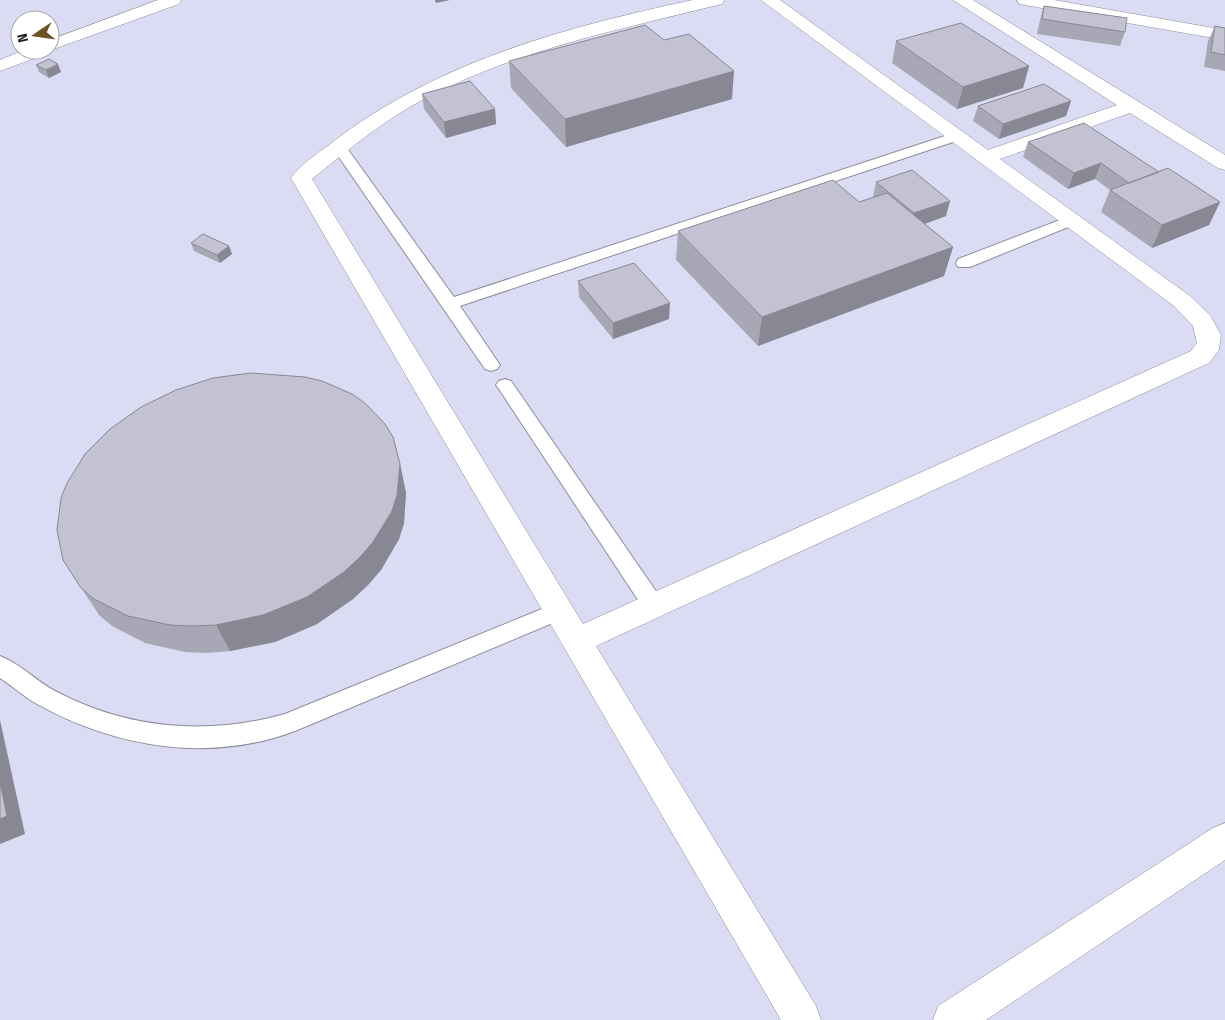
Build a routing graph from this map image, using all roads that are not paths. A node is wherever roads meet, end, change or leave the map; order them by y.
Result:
1 (173, 0) edge
2 (716, 0) edge
3 (769, 0) edge
4 (961, 0) edge
5 (1025, 0) edge
6 (1225, 35) edge
7 (60, 42) edge
8 (15, 60) edge
9 (0, 66) edge
10 (1132, 106) junction
11 (957, 136) junction
12 (339, 147) junction
13 (986, 157) junction
14 (1225, 164) edge
15 (818, 182) junction
16 (832, 194) edge
17 (1073, 220) junction
18 (964, 263) dead end
19 (450, 304) junction
20 (491, 365) dead end
21 (505, 385) dead end
22 (654, 606) junction
23 (559, 610) junction
24 (578, 641) junction
25 (0, 666) edge
26 (1225, 840) edge
27 (802, 1020) edge
28 (952, 1020) edge

1 - 7 street
2 - 12 street
3 - 11 street
4 - 10 street
5 - 6 street
8 - 9 street
10 - 13 street
10 - 14 street
11 - 13 street
11 - 15 lane
12 - 19 lane
12 - 23 street
13 - 17 street
15 - 16 lane
15 - 19 lane
17 - 18 lane
17 - 22 street
19 - 20 lane
21 - 22 lane
22 - 24 street
23 - 24 street
23 - 25 lane
24 - 27 street
26 - 28 street

